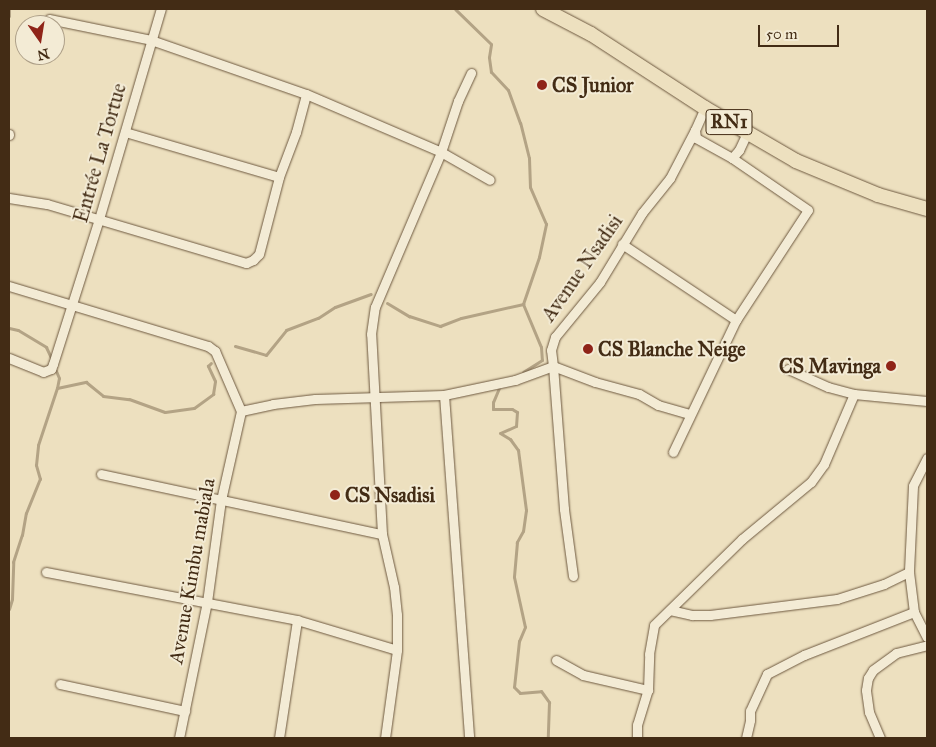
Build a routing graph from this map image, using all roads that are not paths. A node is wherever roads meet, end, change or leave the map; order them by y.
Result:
1 (161, 9) edge
2 (543, 9) edge
3 (65, 22) edge
4 (151, 40) junction
5 (472, 73) dead end
6 (306, 94) junction
7 (705, 108) junction
8 (695, 130) junction
9 (125, 132) junction
10 (747, 134) junction
11 (441, 152) junction
12 (732, 158) junction
13 (279, 177) junction
14 (490, 180) dead end
15 (9, 198) edge
16 (927, 209) edge
17 (99, 219) junction
18 (622, 244) junction
19 (9, 286) edge
20 (71, 306) junction
21 (736, 320) junction
22 (9, 358) edge
23 (553, 366) junction
24 (788, 369) dead end
25 (854, 394) junction
26 (444, 395) junction
27 (374, 398) junction
28 (927, 401) edge
29 (241, 411) junction
30 (690, 414) junction
31 (674, 452) dead end
32 (927, 458) edge
33 (101, 474) dead end
34 (221, 500) junction
35 (382, 534) junction
36 (46, 572) dead end
37 (909, 572) junction
38 (573, 576) dead end
39 (207, 602) junction
40 (670, 610) junction
41 (914, 612) junction
42 (297, 620) junction
43 (927, 637) edge
44 (927, 645) edge
45 (397, 650) junction
46 (556, 660) dead end
47 (60, 684) dead end
48 (648, 690) junction
49 (185, 711) junction
50 (180, 738) edge
51 (279, 738) edge
52 (385, 738) edge
53 (469, 738) edge
54 (637, 738) edge
55 (746, 738) edge
56 (880, 738) edge

1 - 4 street, Entrée La Tortue
2 - 7 highway, RN1
3 - 4 street
4 - 6 street
4 - 9 street, Entrée La Tortue
5 - 11 street
6 - 11 street
6 - 13 street
7 - 8 street, Avenue Nsadisi
7 - 10 highway, RN1
8 - 12 street
8 - 18 street, Avenue Nsadisi
9 - 13 street
9 - 17 street, Entrée La Tortue
10 - 12 street
10 - 16 highway, RN1
11 - 14 street
11 - 27 street
12 - 21 street
13 - 17 street
15 - 17 street
17 - 20 street, Entrée La Tortue
18 - 21 street
18 - 23 street, Avenue Nsadisi
19 - 20 street
20 - 22 street, Entrée La Tortue
20 - 29 street
21 - 30 street
23 - 26 street
23 - 30 street
23 - 38 street, Avenue Nsadisi
24 - 25 street
25 - 28 street
25 - 40 street
26 - 27 street
26 - 53 street
27 - 29 street
27 - 35 street
29 - 34 street, Avenue Kimbu mabiala
30 - 31 street
32 - 37 street
33 - 34 street
34 - 35 street
34 - 39 street, Avenue Kimbu mabiala
35 - 45 street
36 - 39 street
37 - 40 street
37 - 41 street
39 - 42 street
39 - 49 street, Avenue Kimbu mabiala
40 - 48 street
41 - 43 street
41 - 55 street
42 - 45 street
42 - 51 street
44 - 56 street
45 - 52 street
46 - 48 street
47 - 49 street
48 - 54 street
49 - 50 street, Avenue Kimbu mabiala

